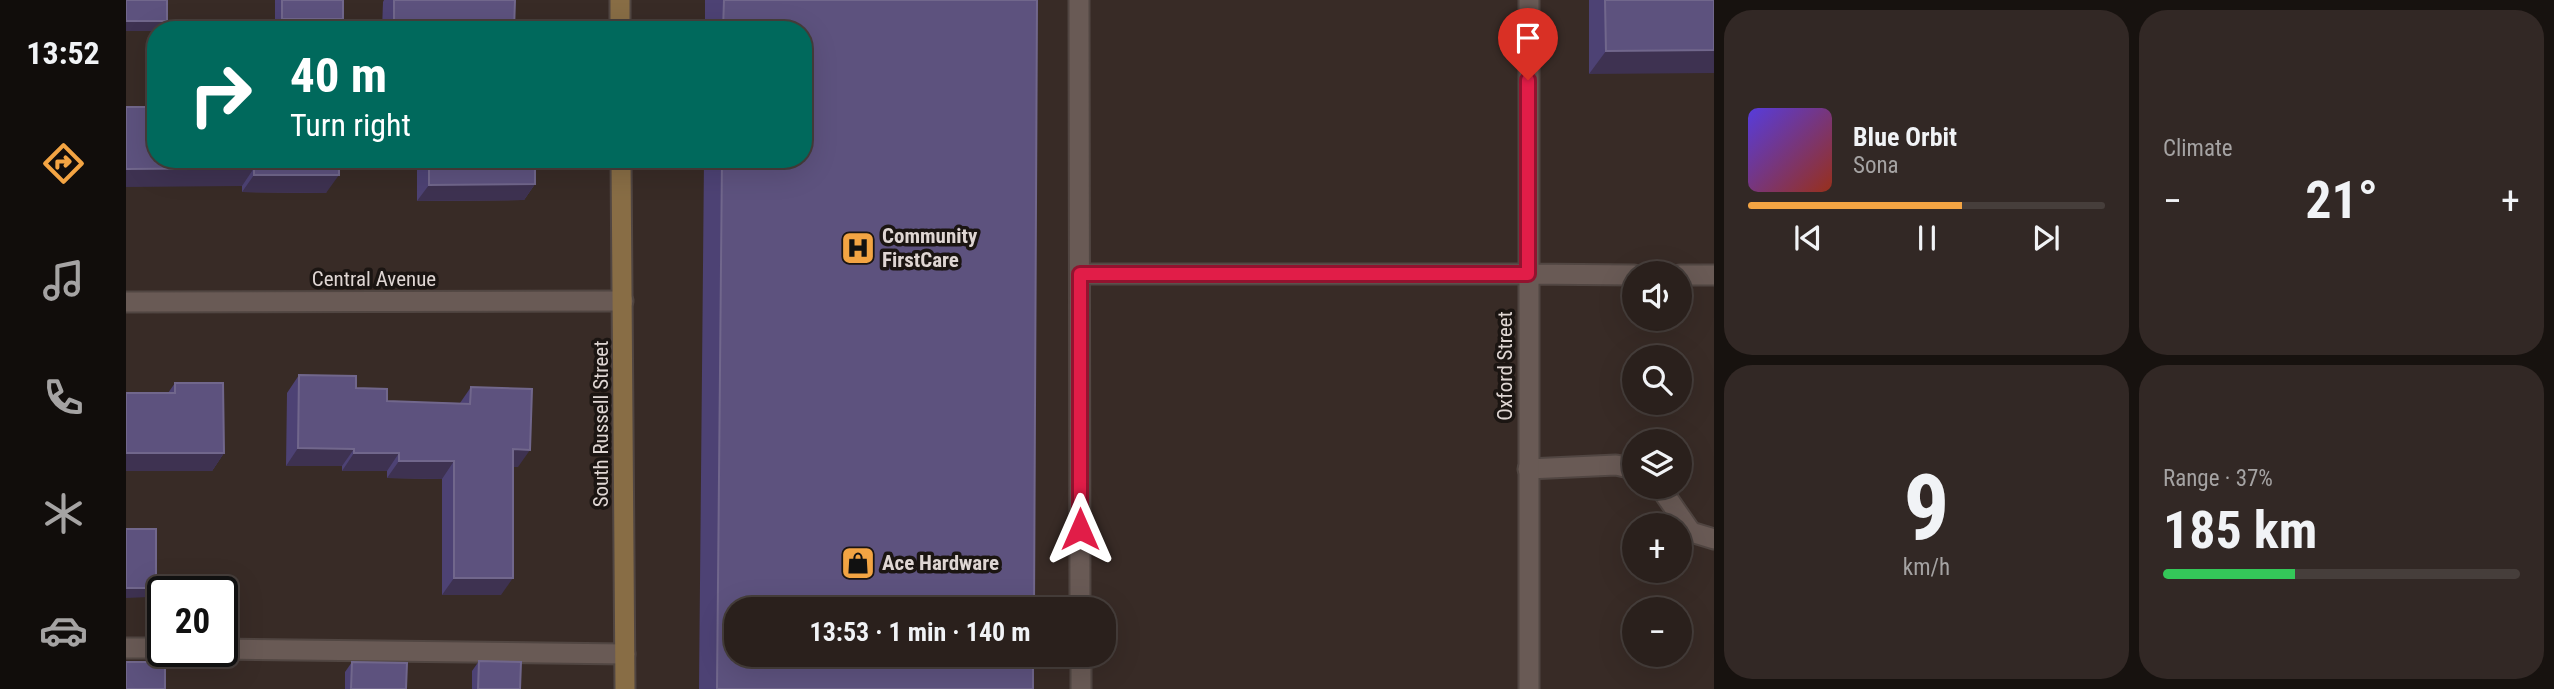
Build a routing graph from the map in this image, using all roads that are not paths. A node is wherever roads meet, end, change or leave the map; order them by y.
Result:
1 (620, 0) edge
2 (1079, 0) edge
3 (1529, 0) edge
4 (620, 21) edge
5 (621, 168) edge
6 (1080, 274) junction
7 (1528, 274) junction
8 (1622, 275) edge
9 (1692, 275) edge
10 (1714, 275) edge
11 (622, 301) junction
12 (126, 302) edge
13 (1622, 466) edge
14 (1528, 469) junction
15 (1668, 499) edge
16 (1714, 539) edge
17 (1080, 597) edge
18 (126, 648) edge
19 (147, 649) edge
20 (238, 649) edge
21 (625, 654) junction
22 (1081, 667) edge
23 (625, 689) edge
24 (1081, 689) edge
25 (1529, 689) edge

1 - 4 main road
2 - 6 street
3 - 7 street, Oxford Street
5 - 11 main road, South Russell Street
6 - 7 street
6 - 17 street
7 - 8 street
7 - 14 street, Oxford Street
9 - 10 street
11 - 12 street, Central Avenue
11 - 21 main road, South Russell Street
13 - 14 street
14 - 25 street, Oxford Street
15 - 16 street
18 - 19 street
20 - 21 street
21 - 23 main road, South Russell Street
22 - 24 street

